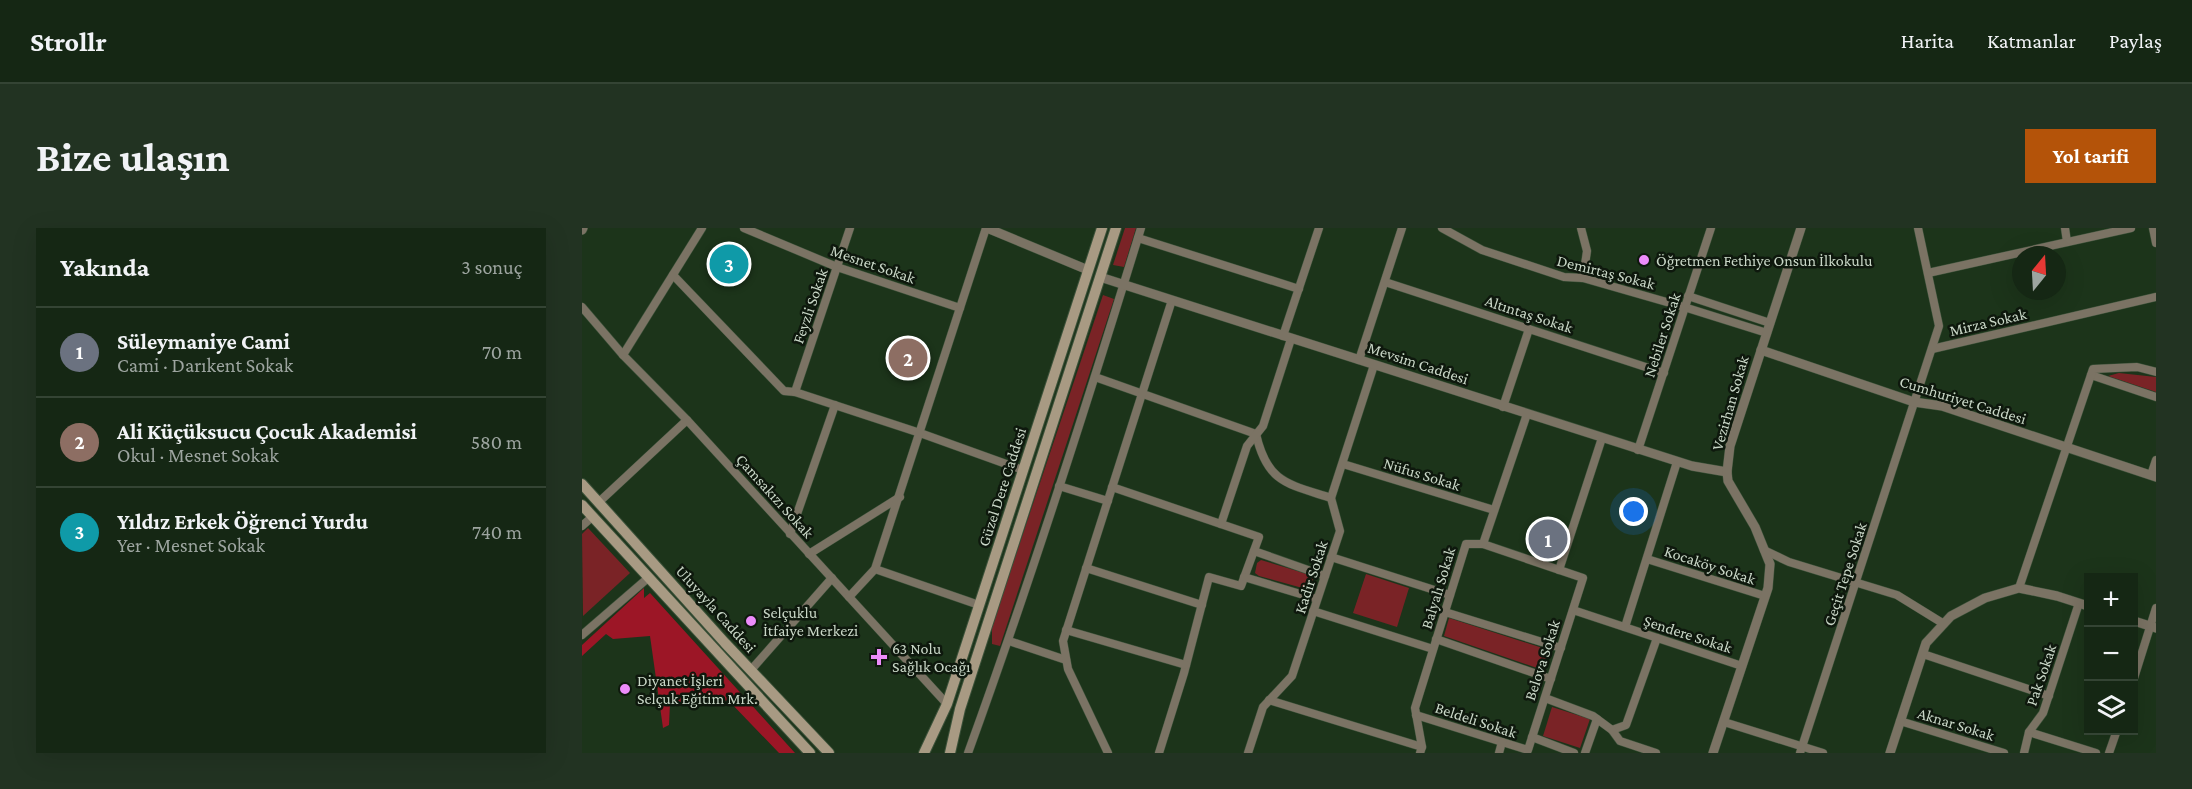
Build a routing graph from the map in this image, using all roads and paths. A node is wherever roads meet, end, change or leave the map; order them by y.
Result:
1 (702, 228) edge
2 (744, 228) edge
3 (850, 228) edge
4 (986, 228) edge
5 (1102, 228) edge
6 (1116, 228) edge
7 (1141, 228) edge
8 (1318, 228) edge
9 (1402, 228) edge
10 (1442, 228) edge
11 (1581, 228) edge
12 (1712, 228) edge
13 (1800, 228) edge
14 (1918, 228) edge
15 (2065, 228) edge
16 (2131, 228) edge
17 (2153, 228) edge
18 (1138, 238) junction
19 (2067, 242) junction
20 (2156, 243) edge
21 (837, 267) junction
22 (1088, 270) junction
23 (1928, 273) junction
24 (673, 275) junction
25 (1100, 277) junction
26 (1583, 278) junction
27 (1385, 282) junction
28 (1123, 285) junction
29 (1299, 289) junction
30 (1688, 296) junction
31 (2156, 297) edge
32 (1172, 300) junction
33 (582, 307) edge
34 (1684, 307) junction
35 (960, 308) junction
36 (1770, 323) junction
37 (1529, 329) junction
38 (1767, 333) junction
39 (1287, 337) junction
40 (1932, 349) junction
41 (1761, 350) junction
42 (623, 355) junction
43 (1359, 360) junction
44 (1374, 365) junction
45 (2156, 371) edge
46 (1664, 373) junction
47 (2091, 375) junction
48 (1095, 376) junction
49 (795, 392) junction
50 (1143, 393) junction
51 (2156, 397) edge
52 (1914, 402) junction
53 (835, 405) junction
54 (1503, 406) junction
55 (1527, 414) junction
56 (687, 420) junction
57 (920, 433) junction
58 (1256, 434) junction
59 (1602, 438) junction
60 (2066, 447) junction
61 (1638, 450) junction
62 (2156, 460) edge
63 (1677, 462) junction
64 (1342, 464) junction
65 (1023, 470) junction
66 (1727, 472) junction
67 (2153, 476) edge
68 (582, 484) edge
69 (1059, 486) junction
70 (1112, 488) junction
71 (900, 497) junction
72 (1331, 498) junction
73 (1108, 501) junction
74 (599, 502) junction
75 (582, 506) edge
76 (1494, 510) junction
77 (592, 516) junction
78 (1221, 524) junction
79 (582, 526) edge
80 (790, 534) junction
81 (1483, 543) junction
82 (1764, 550) junction
83 (1254, 551) junction
84 (809, 554) junction
85 (1331, 557) junction
86 (1647, 559) junction
87 (1086, 568) junction
88 (875, 569) junction
89 (1559, 570) junction
90 (1325, 576) junction
91 (1244, 577) junction
92 (648, 578) junction
93 (832, 578) junction
94 (1857, 583) junction
95 (2019, 588) junction
96 (1450, 595) junction
97 (1766, 596) junction
98 (849, 597) junction
99 (1317, 599) junction
100 (979, 605) junction
101 (1202, 605) junction
102 (2084, 605) edge
103 (2156, 608) edge
104 (1573, 610) junction
105 (1313, 611) junction
106 (1445, 612) junction
107 (2138, 622) edge
108 (1944, 624) junction
109 (1625, 627) junction
110 (2153, 627) edge
111 (584, 630) edge
112 (1066, 630) junction
113 (1657, 638) junction
114 (1436, 639) junction
115 (1008, 641) junction
116 (1561, 648) junction
117 (1433, 649) junction
118 (1923, 654) junction
119 (1066, 660) junction
120 (1186, 664) junction
121 (2138, 665) edge
122 (1742, 666) junction
123 (751, 670) junction
124 (1551, 679) junction
125 (2049, 696) junction
126 (1545, 698) junction
127 (1269, 700) junction
128 (947, 704) junction
129 (1416, 715) junction
130 (1597, 719) junction
131 (1900, 721) junction
132 (1724, 722) junction
133 (1612, 730) junction
134 (2029, 732) junction
135 (2115, 735) edge
136 (1532, 737) junction
137 (1502, 742) junction
138 (1421, 750) edge
139 (1528, 750) joint
140 (1801, 750) edge
141 (1989, 751) edge
142 (2091, 752) edge
143 (810, 753) edge
144 (829, 753) edge
145 (924, 753) edge
146 (950, 753) edge
147 (968, 753) edge
148 (1108, 753) edge
149 (1159, 753) edge
150 (1248, 753) edge
151 (1499, 753) edge
152 (1574, 753) edge
153 (1585, 753) edge
154 (1656, 753) edge
155 (1713, 753) edge
156 (1823, 753) edge
157 (1890, 753) edge
158 (2004, 753) edge
159 (2024, 753) edge
160 (2109, 753) edge

1 - 24 street
2 - 21 street, Mesnet Sokak
3 - 21 street, Feyzli Sokak
4 - 22 street
4 - 35 street
5 - 22 main road, Güzel Dere Caddesi
6 - 25 main road, Güzel Dere Caddesi
7 - 18 street
8 - 29 street
9 - 27 street
10 - 26 street, Demirtaş Sokak
11 - 26 street
12 - 30 street, Nebiler Sokak
13 - 36 street, Vezirhan Sokak
14 - 23 street, Geçit Tepe Sokak
15 - 19 street
16 - 19 street
17 - 20 street
18 - 28 street
18 - 29 street
19 - 23 street
21 - 35 street, Mesnet Sokak
21 - 49 street, Feyzli Sokak
22 - 65 main road, Güzel Dere Caddesi
23 - 40 street, Geçit Tepe Sokak
24 - 42 street
24 - 49 street
25 - 28 street, Mevsim Caddesi
25 - 146 main road, Güzel Dere Caddesi
26 - 34 street, Demirtaş Sokak
27 - 37 street, Altıntaş Sokak
27 - 43 street
28 - 32 street, Mevsim Caddesi
28 - 48 street
29 - 39 street
30 - 34 street, Nebiler Sokak
30 - 36 street
31 - 40 street, Mirza Sokak
32 - 39 street, Mevsim Caddesi
32 - 50 street
33 - 42 street, Çamsakızı Sokak
34 - 38 street, Demirtaş Sokak
34 - 46 street, Nebiler Sokak
35 - 57 street
36 - 38 street, Vezirhan Sokak
37 - 46 street, Altıntaş Sokak
37 - 54 street
38 - 41 street, Vezirhan Sokak
39 - 43 street, Mevsim Caddesi
39 - 58 street
40 - 52 street, Geçit Tepe Sokak
41 - 52 street, Cumhuriyet Caddesi
41 - 66 street, Vezirhan Sokak
42 - 56 street, Çamsakızı Sokak
43 - 44 street, Mevsim Caddesi
44 - 54 street, Mevsim Caddesi
44 - 64 street
45 - 47 street
46 - 61 street, Nebiler Sokak
47 - 51 street
47 - 60 street
48 - 50 street
48 - 69 street
49 - 53 street
50 - 58 street
50 - 70 street
52 - 60 street, Cumhuriyet Caddesi
52 - 94 street, Geçit Tepe Sokak
53 - 57 street
53 - 80 street
54 - 55 street, Mevsim Caddesi
55 - 59 street, Mevsim Caddesi
55 - 76 street, Balyalı Sokak
56 - 74 street
56 - 80 street, Çamsakızı Sokak
57 - 65 street
57 - 71 street
58 - 72 street
58 - 78 street
59 - 61 street, Mevsim Caddesi
59 - 89 street
60 - 67 street, Cumhuriyet Caddesi
60 - 95 street
61 - 63 street, Mevsim Caddesi
62 - 67 street
63 - 66 street, Mevsim Caddesi
63 - 86 street, Şendere Sokak
64 - 72 street
64 - 76 street, Nüfus Sokak
65 - 100 main road, Güzel Dere Caddesi
66 - 82 street, Vezirhan Sokak
68 - 74 main road, Uluyayla Caddesi
69 - 73 street
69 - 115 street
70 - 73 street
70 - 78 street
71 - 84 street
71 - 88 street
72 - 85 street, Kadir Sokak
73 - 87 street
74 - 123 main road, Uluyayla Caddesi
75 - 77 main road, Uluyayla Caddesi
76 - 81 street, Balyalı Sokak
77 - 79 street
77 - 92 main road, Uluyayla Caddesi
78 - 83 street
80 - 84 street, Çamsakızı Sokak
81 - 89 street
81 - 96 street, Balyalı Sokak
82 - 94 street
82 - 97 street, Vezirhan Sokak
83 - 90 street
83 - 91 street
84 - 93 street, Çamsakızı Sokak
85 - 90 street, Kadir Sokak
85 - 96 street
86 - 97 street, Kocaköy Sokak
86 - 109 street, Şendere Sokak
87 - 101 street
87 - 112 street
88 - 98 street
88 - 100 street
89 - 104 street, Belova Sokak
90 - 99 street, Kadir Sokak
91 - 99 street
91 - 101 street
92 - 111 street
92 - 143 main road, Uluyayla Caddesi
93 - 98 street, Çamsakızı Sokak
93 - 123 street
94 - 108 street
94 - 140 street, Geçit Tepe Sokak
95 - 102 street
95 - 108 street
96 - 106 street, Balyalı Sokak
97 - 122 street, Vezirhan Sokak
98 - 128 street, Çamsakızı Sokak
99 - 105 street, Kadir Sokak
100 - 128 main road, Güzel Dere Caddesi
101 - 120 street
102 - 125 street, Pak Sokak
103 - 110 street
104 - 109 street, Şendere Sokak
104 - 116 street, Belova Sokak
105 - 117 street
105 - 127 street, Kadir Sokak
106 - 114 street, Balyalı Sokak
106 - 116 street
107 - 110 street
108 - 118 street
109 - 113 street, Şendere Sokak
110 - 121 street
112 - 119 street
112 - 120 street
113 - 122 street, Şendere Sokak
113 - 133 street
114 - 117 street, Balyalı Sokak
114 - 124 street
115 - 119 street
115 - 147 street
116 - 124 street, Belova Sokak
117 - 129 street, Balyalı Sokak
118 - 125 street
118 - 131 street
119 - 148 street
120 - 149 street
122 - 132 street, Vezirhan Sokak
123 - 144 main road, Uluyayla Caddesi
124 - 126 street, Belova Sokak
125 - 134 street, Pak Sokak
126 - 130 street
126 - 136 street, Belova Sokak
127 - 138 street
127 - 150 street, Kadir Sokak
128 - 145 main road, Güzel Dere Caddesi
129 - 137 street, Beldeli Sokak
129 - 138 street, Balyalı Sokak
130 - 133 street
130 - 153 street
131 - 141 street, Aknar Sokak
131 - 157 street
132 - 140 street
132 - 155 street, Vezirhan Sokak
133 - 154 street
134 - 142 street
134 - 159 street, Pak Sokak
135 - 160 street
136 - 139 street, Belova Sokak
136 - 152 street
137 - 139 street, Beldeli Sokak
137 - 151 street
140 - 156 street
141 - 158 street, Aknar Sokak

